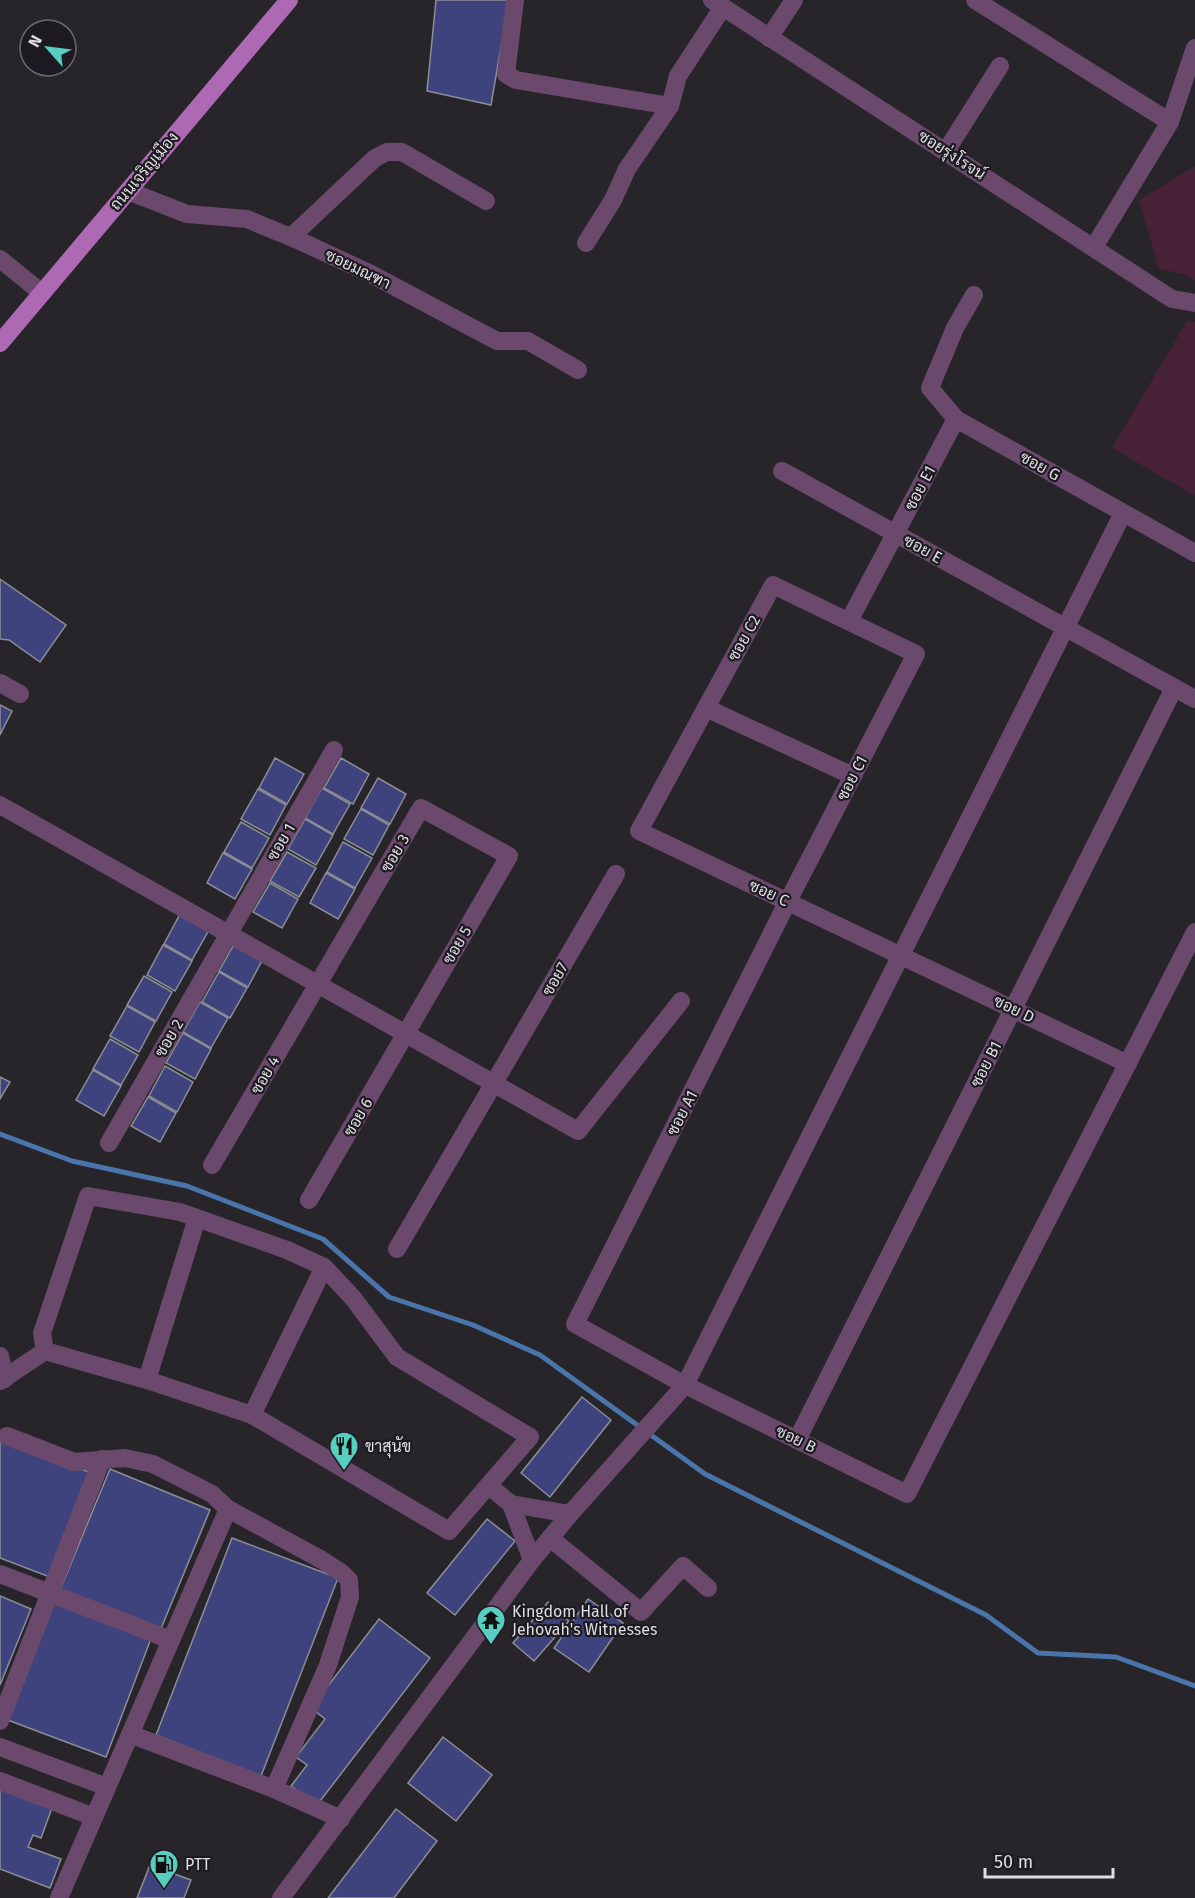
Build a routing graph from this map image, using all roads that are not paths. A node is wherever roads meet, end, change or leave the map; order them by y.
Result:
1 (515, 0) edge
2 (794, 0) edge
3 (975, 0) edge
4 (285, 1) edge
5 (718, 4) edge
6 (769, 38) junction
7 (1195, 48) edge
8 (1000, 66) dead end
9 (670, 106) junction
10 (1170, 122) junction
11 (946, 151) junction
12 (128, 191) junction
13 (486, 201) dead end
14 (291, 237) junction
15 (586, 243) dead end
16 (1094, 247) junction
17 (0, 259) edge
18 (42, 293) junction
19 (974, 295) dead end
20 (1195, 303) edge
21 (0, 343) edge
22 (578, 370) dead end
23 (956, 419) junction
24 (782, 471) dead end
25 (1123, 513) junction
26 (896, 534) junction
27 (1195, 554) edge
28 (849, 621) junction
29 (1064, 627) junction
30 (916, 654) joint
31 (0, 683) edge
32 (1174, 688) junction
33 (20, 694) dead end
34 (1195, 699) edge
35 (706, 708) junction
36 (334, 750) dead end
37 (853, 776) junction
38 (0, 805) edge
39 (639, 831) joint
40 (509, 856) joint
41 (616, 873) dead end
42 (788, 902) junction
43 (1195, 932) edge
44 (229, 934) junction
45 (900, 955) junction
46 (318, 984) junction
47 (681, 1001) dead end
48 (1013, 1009) junction
49 (406, 1034) junction
50 (1128, 1064) junction
51 (493, 1084) junction
52 (109, 1143) dead end
53 (212, 1165) dead end
54 (309, 1200) dead end
55 (197, 1218) junction
56 (397, 1249) dead end
57 (324, 1267) junction
58 (576, 1324) joint
59 (45, 1351) junction
60 (0, 1356) edge
61 (2, 1380) edge
62 (147, 1380) junction
63 (685, 1385) junction
64 (252, 1415) junction
65 (7, 1436) dead end
66 (797, 1440) junction
67 (102, 1459) junction
68 (489, 1486) junction
69 (512, 1503) junction
70 (228, 1509) junction
71 (570, 1514) junction
72 (550, 1538) junction
73 (532, 1560) junction
74 (0, 1574) edge
75 (708, 1588) dead end
76 (50, 1593) junction
77 (171, 1640) junction
78 (0, 1721) edge
79 (130, 1734) junction
80 (0, 1747) edge
81 (0, 1781) edge
82 (107, 1787) junction
83 (274, 1789) junction
84 (94, 1817) junction
85 (341, 1819) junction
86 (59, 1898) edge
87 (281, 1898) edge

1 - 9 street
2 - 6 street
3 - 10 street
4 - 12 main road, ถนนเจริญเมือง
5 - 6 street, ซอยรุ่งโรจน์
5 - 9 street
6 - 11 street, ซอยรุ่งโรจน์
7 - 10 street
8 - 11 street
9 - 15 street
10 - 16 street
11 - 16 street, ซอยรุ่งโรจน์
12 - 14 street, ซอยมณฑา
12 - 18 main road, ถนนเจริญเมือง
13 - 14 street
14 - 22 street, ซอยมณฑา
16 - 20 street, ซอยรุ่งโรจน์
17 - 18 street
18 - 21 main road, ถนนเจริญเมือง
19 - 23 street
23 - 25 street, ซอย G
23 - 26 street, ซอย E1
24 - 26 street, ซอย E
25 - 27 street, ซอย G
25 - 29 street
26 - 28 street, ซอย E1
26 - 29 street, ซอย E
28 - 30 street, ซอย C2
28 - 35 street, ซอย C2
29 - 32 street, ซอย E
29 - 45 street
30 - 37 street, ซอย C1
31 - 33 street
32 - 34 street, ซอย E
32 - 48 street, ซอย B1
35 - 37 street
35 - 39 street, ซอย C2
36 - 44 street, ซอย 1
37 - 42 street, ซอย C1
38 - 44 street
39 - 42 street, ซอย C
40 - 46 street, ซอย 3
40 - 49 street, ซอย 5
41 - 51 street, ซอย7
42 - 45 street, ซอย C
42 - 58 street, ซอย A1
43 - 50 street
44 - 46 street
44 - 52 street, ซอย 2
45 - 48 street, ซอย D
45 - 63 street
46 - 49 street
46 - 53 street, ซอย 4
47 - 51 street
48 - 50 street, ซอย D
48 - 66 street, ซอย B1
49 - 51 street
49 - 54 street, ซอย 6
50 - 66 street, ซอย B
51 - 56 street, ซอย7
55 - 57 street
55 - 59 street
55 - 62 street
57 - 64 street
57 - 68 street
58 - 63 street, ซอย B
59 - 61 street
59 - 62 street
60 - 61 street
62 - 64 street
63 - 66 street, ซอย B
63 - 71 street
64 - 68 street
65 - 67 street
67 - 70 street
67 - 76 street
68 - 69 street
69 - 71 street
69 - 73 street
70 - 77 street
70 - 83 street
71 - 72 street
72 - 73 street
72 - 75 street
73 - 85 street
74 - 76 street
76 - 77 street
76 - 78 street
77 - 79 street
79 - 82 street
79 - 83 street
80 - 82 street
81 - 84 street
82 - 84 street
83 - 85 street
84 - 86 street
85 - 87 street

